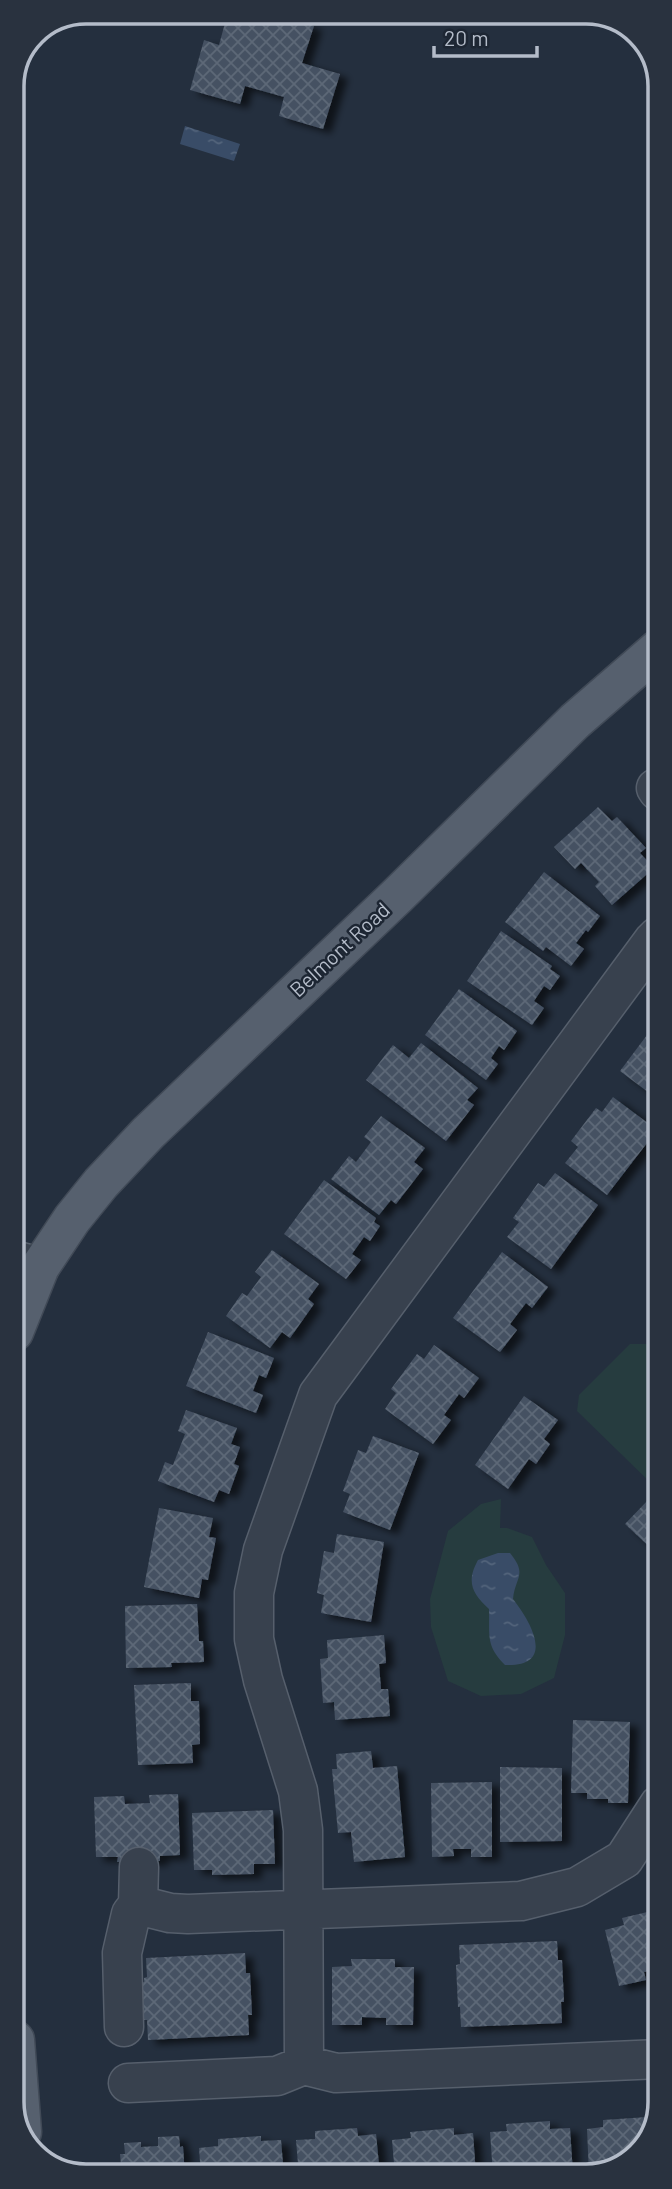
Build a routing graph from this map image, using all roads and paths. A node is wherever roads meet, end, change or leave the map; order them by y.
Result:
1 (648, 658) edge
2 (648, 948) edge
3 (27, 1264) edge
4 (648, 1822) edge
5 (139, 1867) dead end
6 (138, 1905) junction
7 (304, 1909) junction
8 (124, 2026) dead end
9 (648, 2060) edge
10 (304, 2065) junction
11 (128, 2083) dead end

1 - 3 main road, Belmont Road
2 - 7 street
4 - 7 street
5 - 6 street
6 - 7 street
6 - 8 street
7 - 10 street
9 - 10 street
10 - 11 street

